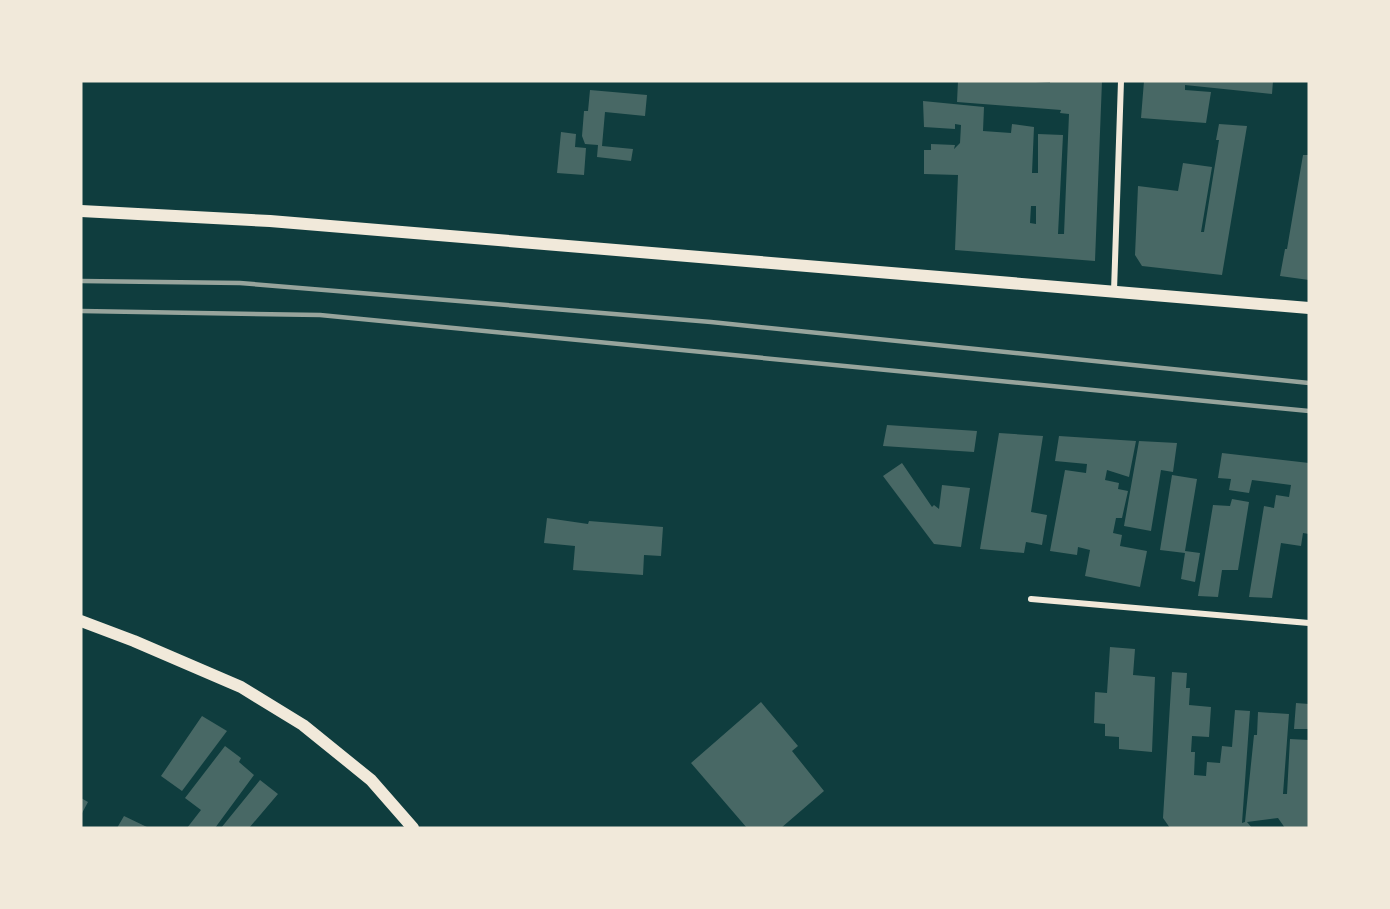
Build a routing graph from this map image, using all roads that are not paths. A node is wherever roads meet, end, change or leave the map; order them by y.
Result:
1 (1121, 81) edge
2 (81, 211) edge
3 (1114, 291) junction
4 (1309, 308) edge
5 (1031, 599) dead end
6 (81, 621) edge
7 (1309, 623) edge
8 (413, 828) edge

1 - 3 street
2 - 3 main road
3 - 4 main road
5 - 7 street
6 - 8 main road

